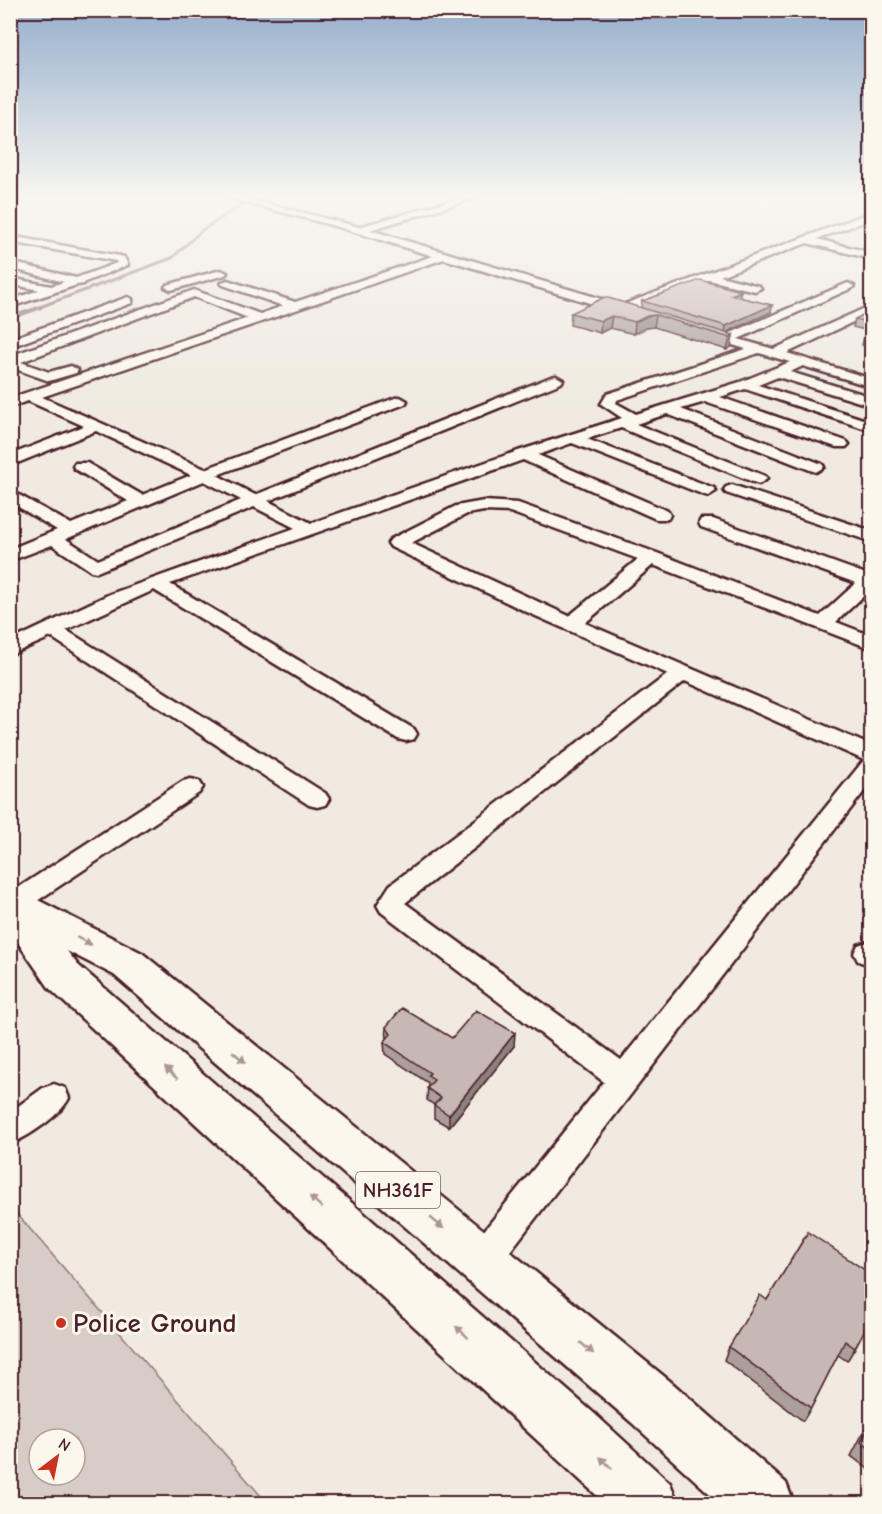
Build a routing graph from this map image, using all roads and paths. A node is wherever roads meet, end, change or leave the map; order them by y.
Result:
1 (25, 269) edge
2 (114, 269) edge
3 (405, 269) edge
4 (486, 269) edge
5 (730, 269) edge
6 (708, 277) junction
7 (224, 278) junction
8 (240, 279) dead end
9 (10, 281) edge
10 (80, 282) junction
11 (848, 286) dead end
12 (755, 288) dead end
13 (55, 290) junction
14 (161, 290) dead end
15 (194, 293) junction
16 (139, 297) dead end
17 (11, 304) edge
18 (294, 306) junction
19 (872, 308) edge
20 (622, 309) junction
21 (792, 310) junction
22 (643, 315) edge
23 (259, 318) junction
24 (838, 324) junction
25 (695, 330) edge
26 (727, 339) junction
27 (10, 343) edge
28 (759, 349) junction
29 (775, 354) junction
30 (99, 360) dead end
31 (803, 362) junction
32 (12, 364) edge
33 (776, 372) junction
34 (556, 380) dead end
35 (872, 383) edge
36 (745, 385) junction
37 (30, 397) junction
38 (705, 397) junction
39 (400, 401) dead end
40 (872, 402) edge
41 (10, 404) edge
42 (668, 409) junction
43 (629, 422) junction
44 (96, 426) junction
45 (872, 427) edge
46 (574, 439) junction
47 (841, 444) dead end
48 (523, 454) junction
49 (10, 460) edge
50 (81, 466) dead end
51 (816, 467) dead end
52 (204, 476) junction
53 (759, 479) dead end
54 (732, 490) dead end
55 (708, 491) dead end
56 (10, 495) edge
57 (254, 501) junction
58 (141, 502) junction
59 (662, 514) dead end
60 (707, 523) dead end
61 (308, 528) junction
62 (70, 531) junction
63 (872, 537) edge
64 (53, 538) junction
65 (10, 556) edge
66 (651, 557) junction
67 (870, 579) edge
68 (155, 583) junction
69 (572, 624) junction
70 (823, 624) junction
71 (52, 630) junction
72 (872, 644) edge
73 (10, 649) edge
74 (684, 673) junction
75 (406, 734) dead end
76 (872, 755) edge
77 (872, 765) edge
78 (191, 787) dead end
79 (317, 799) dead end
80 (12, 903) edge
81 (625, 1080) junction
82 (54, 1098) dead end
83 (10, 1130) edge
84 (482, 1260) junction
85 (649, 1503) edge
86 (765, 1503) edge

1 - 10 street
2 - 10 street
3 - 18 street
4 - 20 street
5 - 6 street
6 - 12 street
6 - 20 street
7 - 8 street
7 - 14 street
7 - 15 street
7 - 18 street
9 - 13 street
10 - 13 street
11 - 21 street
13 - 17 street
15 - 23 street
15 - 32 street
16 - 27 street
18 - 23 street
19 - 24 street
20 - 22 street
21 - 24 street
21 - 26 street
23 - 37 street
24 - 29 street
25 - 26 street
26 - 28 street
28 - 29 street
28 - 43 street
29 - 31 street
30 - 32 street
31 - 33 street
31 - 35 street
33 - 36 street
33 - 40 street
34 - 57 street
36 - 38 street
36 - 45 street
37 - 41 street
37 - 44 street
38 - 42 street
38 - 47 street
39 - 52 street
42 - 43 street
42 - 51 street
43 - 46 street
43 - 53 street
44 - 49 street
44 - 52 street
46 - 48 street
46 - 55 street
48 - 59 street
48 - 61 street
50 - 58 street
52 - 57 street
52 - 58 street
54 - 63 street
56 - 62 street
57 - 61 street
57 - 64 street
58 - 62 street
60 - 67 street
61 - 68 street
62 - 64 street
64 - 65 street
66 - 69 street
66 - 69 street
66 - 70 street
67 - 70 street
68 - 71 street
68 - 75 street
69 - 74 street
70 - 72 street
71 - 73 street
71 - 79 street
74 - 76 street
74 - 81 street
77 - 81 street
78 - 80 street
80 -> 84 highway, NH361F
85 -> 80 highway, NH361F
81 - 84 street
82 - 83 street
84 -> 86 highway, NH361F

